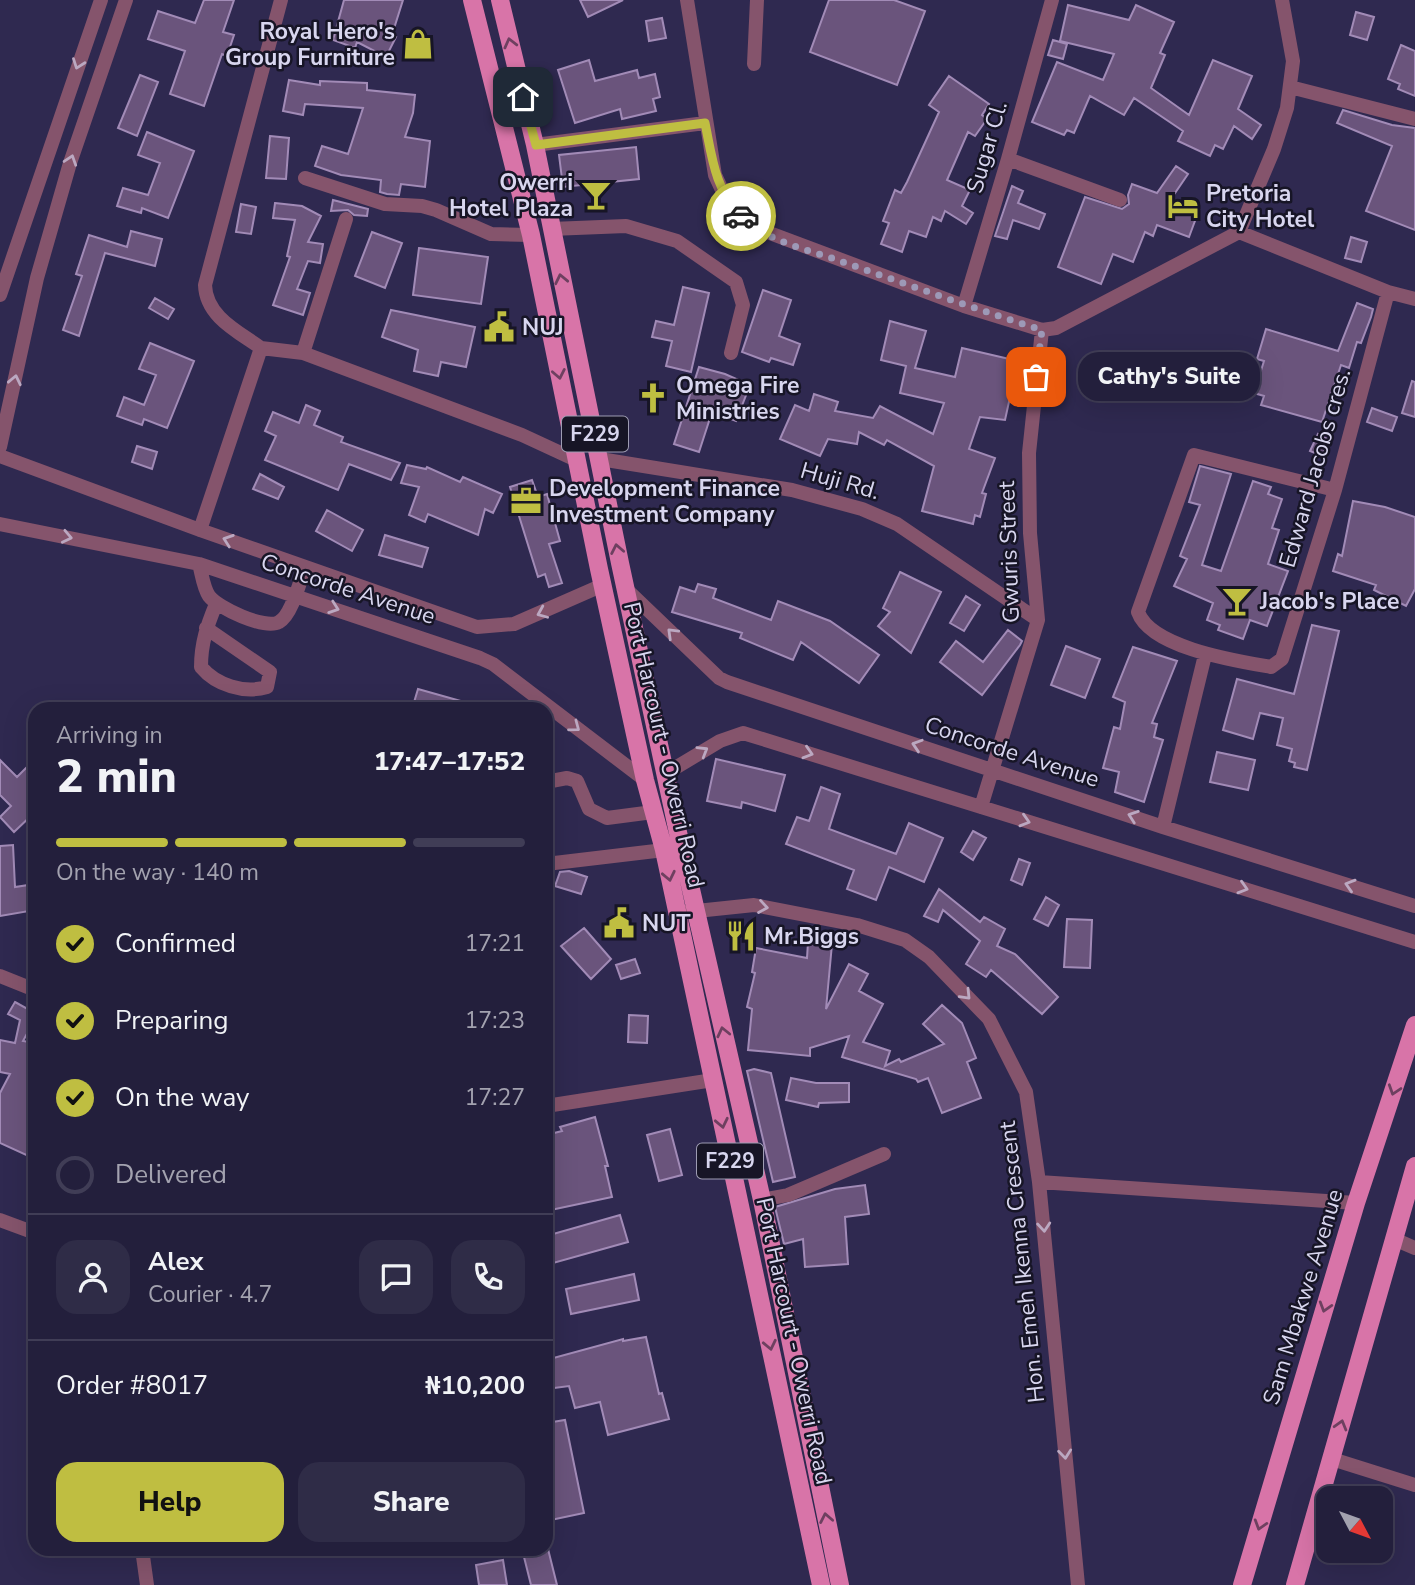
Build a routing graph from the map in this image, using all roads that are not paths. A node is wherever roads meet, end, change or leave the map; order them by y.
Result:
1 (101, 0) edge
2 (126, 0) edge
3 (281, 0) edge
4 (472, 0) edge
5 (499, 0) edge
6 (688, 0) edge
7 (757, 0) edge
8 (1052, 0) edge
9 (1282, 0) edge
10 (754, 64) dead end
11 (1290, 87) junction
12 (1415, 120) edge
13 (705, 123) junction
14 (536, 145) junction
15 (1008, 159) junction
16 (305, 178) dead end
17 (1120, 200) dead end
18 (346, 219) dead end
19 (551, 229) junction
20 (1239, 232) junction
21 (531, 235) junction
22 (1388, 292) junction
23 (0, 295) edge
24 (1415, 299) edge
25 (964, 306) junction
26 (1042, 330) junction
27 (261, 348) junction
28 (303, 353) junction
29 (731, 353) dead end
30 (0, 447) edge
31 (0, 456) edge
32 (600, 459) junction
33 (576, 460) junction
34 (1335, 490) junction
35 (0, 524) edge
36 (200, 530) junction
37 (199, 564) junction
38 (305, 567) junction
39 (603, 585) junction
40 (625, 588) junction
41 (296, 595) junction
42 (216, 604) junction
43 (1038, 620) junction
44 (206, 628) junction
45 (1205, 655) junction
46 (542, 702) edge
47 (553, 710) edge
48 (991, 769) junction
49 (665, 774) junction
50 (645, 780) junction
51 (553, 781) edge
52 (981, 807) junction
53 (653, 812) junction
54 (1163, 827) junction
55 (664, 850) junction
56 (553, 863) edge
57 (1415, 906) edge
58 (696, 910) junction
59 (677, 914) junction
60 (1415, 942) edge
61 (0, 976) edge
62 (28, 987) edge
63 (1415, 1026) edge
64 (713, 1080) junction
65 (553, 1105) edge
66 (884, 1154) dead end
67 (1414, 1173) edge
68 (1039, 1182) junction
69 (762, 1200) junction
70 (1356, 1203) junction
71 (0, 1220) edge
72 (28, 1230) edge
73 (1394, 1239) junction
74 (1415, 1248) edge
75 (1332, 1459) junction
76 (1415, 1485) edge
77 (143, 1556) edge
78 (829, 1577) edge
79 (147, 1585) edge
80 (1077, 1585) edge
81 (1242, 1585) edge
82 (1295, 1585) edge

1 -> 23 street
30 -> 2 street
3 - 27 street
4 - 21 main road, Port Harcourt - Owerri Road / F229
14 -> 5 main road, Port Harcourt - Owerri Road / F229
6 - 13 street
7 - 10 street
8 - 15 street, Sugar Cl.
9 - 11 street
11 - 12 street
11 - 20 street
13 - 14 street
13 - 25 street
14 - 19 main road, Port Harcourt - Owerri Road / F229
15 - 17 street
15 - 25 street, Sugar Cl.
16 - 21 street
18 - 28 street
19 - 29 street
32 -> 19 main road, Port Harcourt - Owerri Road / F229
20 - 22 street
20 - 26 street
21 -> 33 main road, Port Harcourt - Owerri Road / F229
22 - 24 street
22 - 34 street, Edward Jacobs cres.
25 - 26 street
26 - 43 street, Gwuris Street
27 - 28 street
27 - 36 street
28 - 33 street
31 - 36 street, Concorde Avenue
32 - 33 main road
40 -> 32 main road, Port Harcourt - Owerri Road / F229
32 - 43 street, Huji Rd.
33 - 39 main road, Port Harcourt - Owerri Road / F229
34 - 45 street, Edward Jacobs cres.
34 - 45 street, Edward Jacobs cres.
35 -> 37 street, Concorde Avenue
38 -> 36 street, Concorde Avenue
37 - 41 street, Concorde Avenue
37 - 42 street
39 -> 38 street, Concorde Avenue
38 - 41 street
39 - 50 main road, Port Harcourt - Owerri Road / F229
48 -> 40 street, Concorde Avenue
40 - 49 main road, Port Harcourt - Owerri Road / F229
41 - 42 street
41 -> 46 street, Concorde Avenue
42 - 44 street
43 - 48 street, Gwuris Street
44 - 44 street
45 - 54 street
47 -> 50 street, Concorde Avenue
48 - 52 street, Gwuris Street
54 -> 48 street, Concorde Avenue
49 -> 52 street
49 - 58 main road, Port Harcourt - Owerri Road / F229
50 - 53 main road, Port Harcourt - Owerri Road / F229
51 - 53 street
52 -> 60 street
53 - 55 main road, Port Harcourt - Owerri Road / F229
57 -> 54 street, Concorde Avenue
55 - 56 street
55 -> 59 main road, Port Harcourt - Owerri Road / F229
58 - 59 street, Hon. Emeh Ikenna Crescent
58 -> 68 street, Hon. Emeh Ikenna Crescent
69 -> 58 main road, Port Harcourt - Owerri Road / F229
59 - 64 main road, Port Harcourt - Owerri Road / F229
61 - 62 street
63 -> 70 main road, Sam Mbakwe Avenue
64 - 65 street
64 -> 78 main road, Port Harcourt - Owerri Road / F229
66 - 69 street
67 - 73 main road
68 - 70 street
68 -> 80 street, Hon. Emeh Ikenna Crescent
78 -> 69 main road, Port Harcourt - Owerri Road / F229
70 -> 81 main road, Sam Mbakwe Avenue
71 - 72 street
73 - 74 street
75 -> 73 main road
75 - 76 street
75 - 82 main road
77 - 79 street

